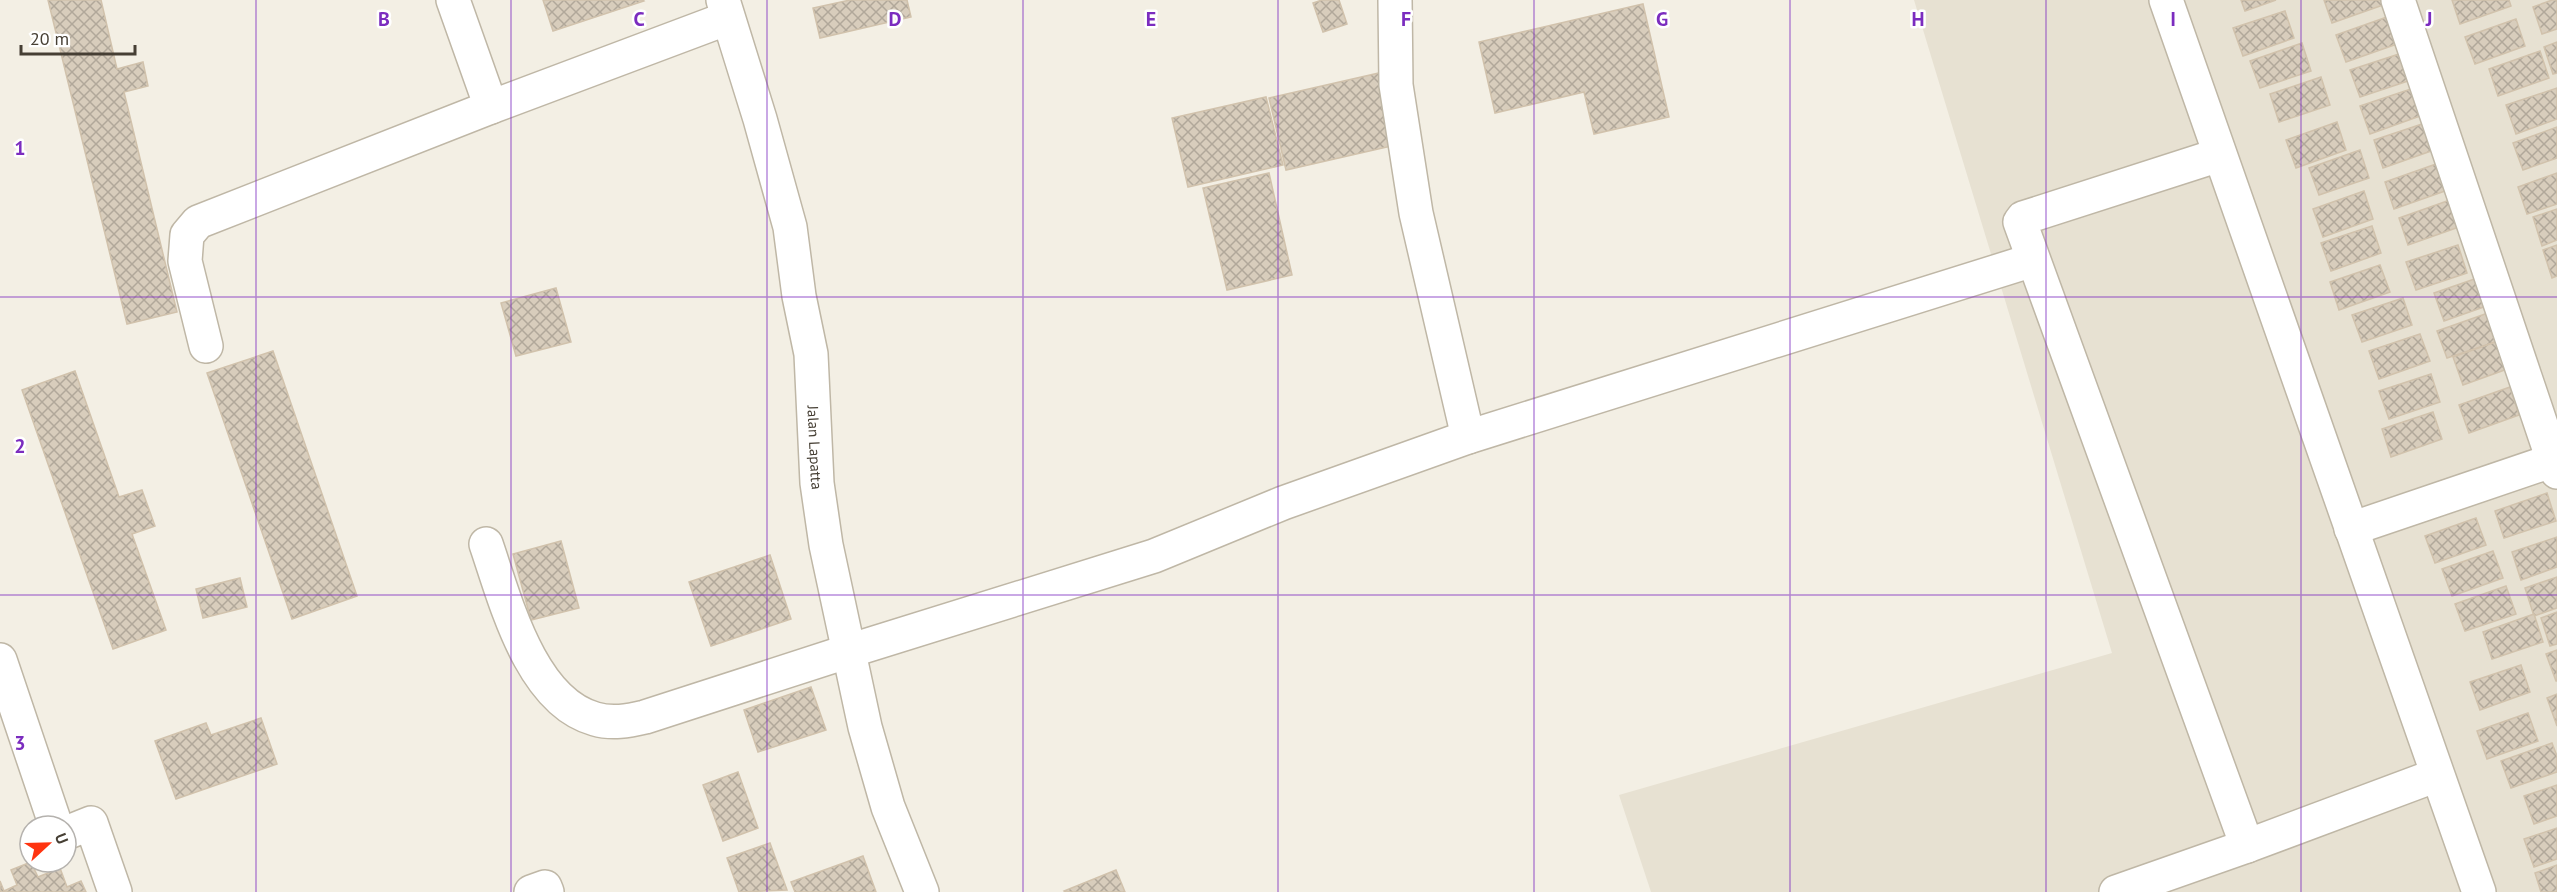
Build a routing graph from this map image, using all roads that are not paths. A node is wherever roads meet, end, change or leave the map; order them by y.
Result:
1 (453, 0) edge
2 (1395, 0) edge
3 (2166, 0) edge
4 (2398, 0) edge
5 (725, 9) edge
6 (491, 107) junction
7 (2220, 155) junction
8 (2033, 260) junction
9 (206, 346) dead end
10 (1468, 437) junction
11 (2556, 464) edge
12 (2351, 529) junction
13 (486, 544) dead end
14 (849, 651) junction
15 (0, 660) edge
16 (2437, 775) junction
17 (52, 814) edge
18 (78, 828) edge
19 (2247, 846) junction
20 (115, 892) edge
21 (531, 892) edge
22 (547, 892) edge
23 (922, 892) edge
24 (2116, 892) edge
25 (2479, 892) edge

1 - 6 street
2 - 10 street
3 - 7 street
4 - 11 street
5 - 6 street
5 - 14 street, Jalan Lapatta
6 - 9 street
7 - 8 street
7 - 12 street
8 - 10 street
8 - 19 street
10 - 14 street
11 - 12 street
12 - 16 street
13 - 14 street
14 - 23 street, Jalan Lapatta
15 - 17 street
16 - 19 street
16 - 25 street
18 - 20 street
19 - 24 street
21 - 22 street

